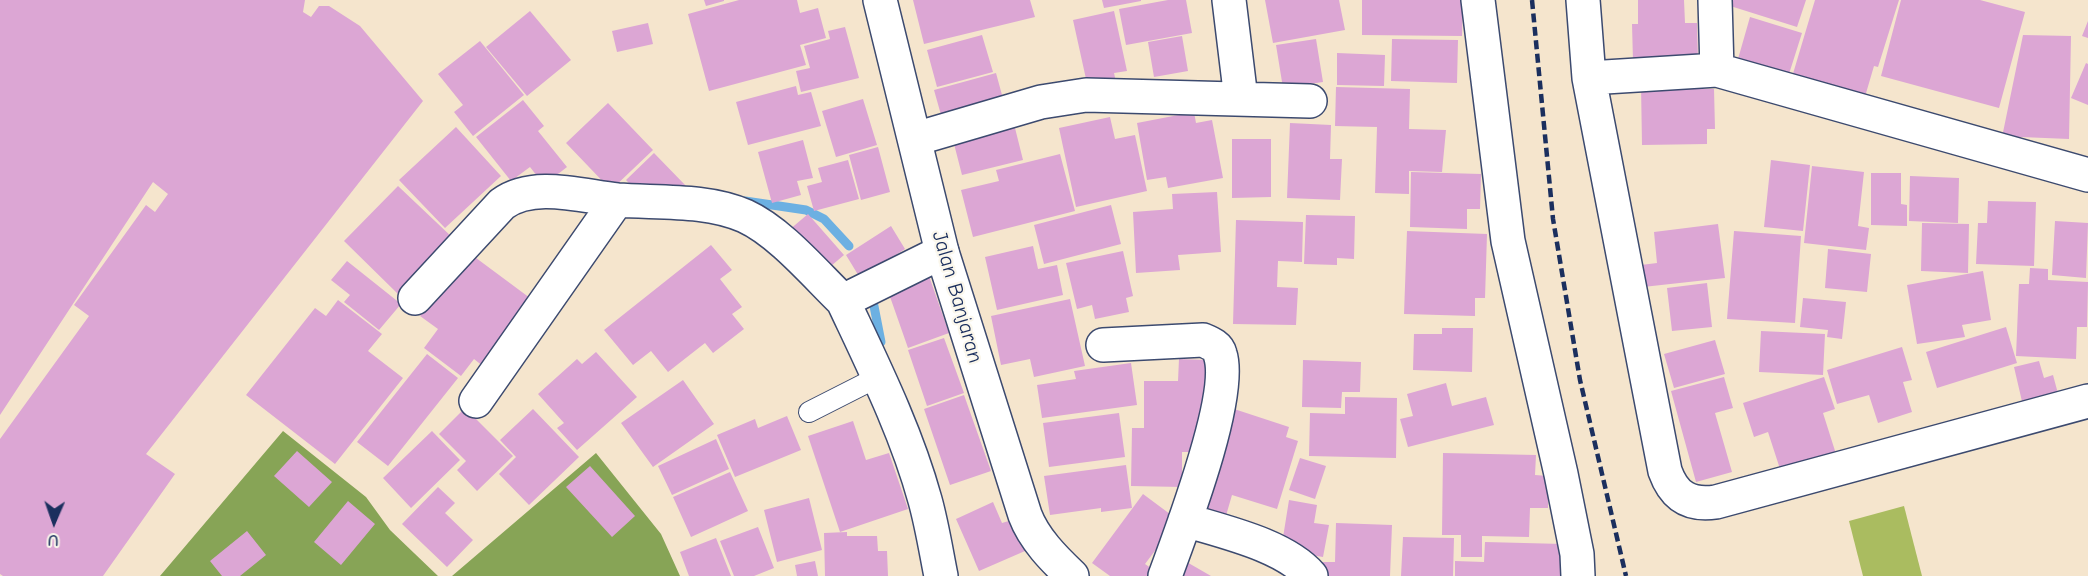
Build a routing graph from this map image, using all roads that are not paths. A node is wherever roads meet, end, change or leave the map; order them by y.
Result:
1 (880, 0) edge
2 (1228, 0) edge
3 (1478, 0) edge
4 (1583, 0) edge
5 (1715, 0) edge
6 (1717, 70) junction
7 (1589, 78) junction
8 (1241, 99) junction
9 (1310, 101) dead end
10 (915, 138) junction
11 (2088, 175) edge
12 (617, 200) junction
13 (929, 258) junction
14 (853, 296) junction
15 (416, 298) dead end
16 (1103, 345) dead end
17 (878, 377) junction
18 (476, 401) dead end
19 (2088, 401) edge
20 (809, 412) dead end
21 (1185, 520) junction
22 (941, 576) edge
23 (1072, 576) edge
24 (1165, 576) edge
25 (1311, 576) edge
26 (1578, 576) edge

1 - 10 street, Jalan Banjaran
2 - 8 street
3 - 26 street
4 - 7 street
5 - 6 street
6 - 7 street
6 - 11 street
7 - 19 street
8 - 9 street
8 - 10 street
10 - 13 street, Jalan Banjaran
12 - 14 street
12 - 15 street
12 - 18 street
13 - 14 street
13 - 23 street, Jalan Banjaran
14 - 17 street
16 - 21 street
17 - 20 lane
17 - 22 street
21 - 24 street
21 - 25 street

